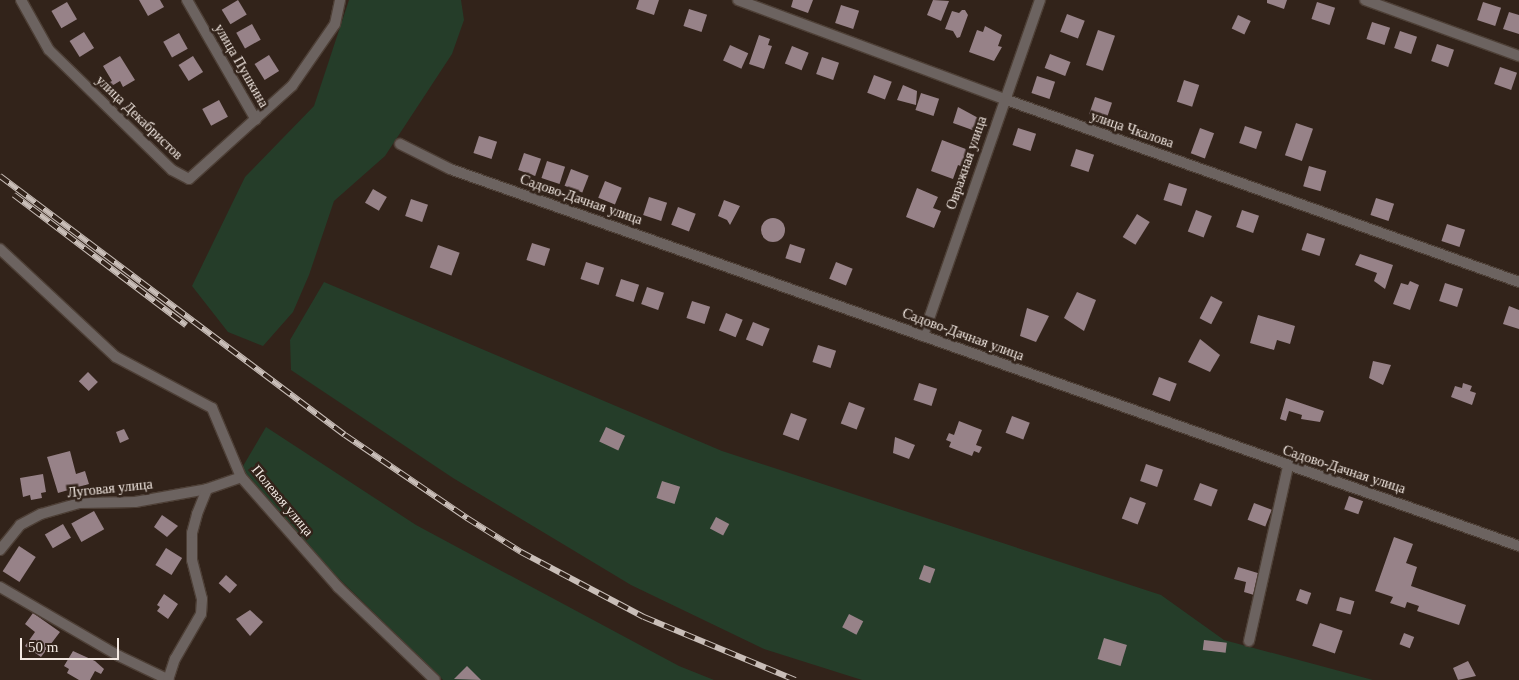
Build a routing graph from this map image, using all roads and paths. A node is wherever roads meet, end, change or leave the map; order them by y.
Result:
1 (20, 0) edge
2 (187, 0) edge
3 (340, 0) edge
4 (738, 0) edge
5 (1040, 0) edge
6 (1365, 0) edge
7 (1519, 56) edge
8 (1004, 99) junction
9 (256, 120) junction
10 (400, 144) dead end
11 (0, 249) edge
12 (1519, 282) edge
13 (923, 336) junction
14 (1288, 467) junction
15 (241, 478) junction
16 (207, 489) junction
17 (1519, 546) edge
18 (0, 550) edge
19 (0, 587) edge
20 (1249, 641) dead end
21 (168, 680) edge
22 (435, 680) edge

1 - 9 street, улица Декабристов
2 - 9 street, улица Пушкина
3 - 9 street, улица Декабристов
4 - 8 street, улица Чкалова
5 - 8 street, Овражная улица
6 - 7 street
8 - 12 street, улица Чкалова
8 - 13 street, Овражная улица
10 - 13 street, Садово-Дачная улица
11 - 15 street, Полевая улица
13 - 14 street, Садово-Дачная улица
14 - 17 street, Садово-Дачная улица
14 - 20 street
15 - 16 street, Луговая улица
15 - 22 street, Полевая улица
16 - 18 street, Луговая улица
16 - 21 street
19 - 21 street

